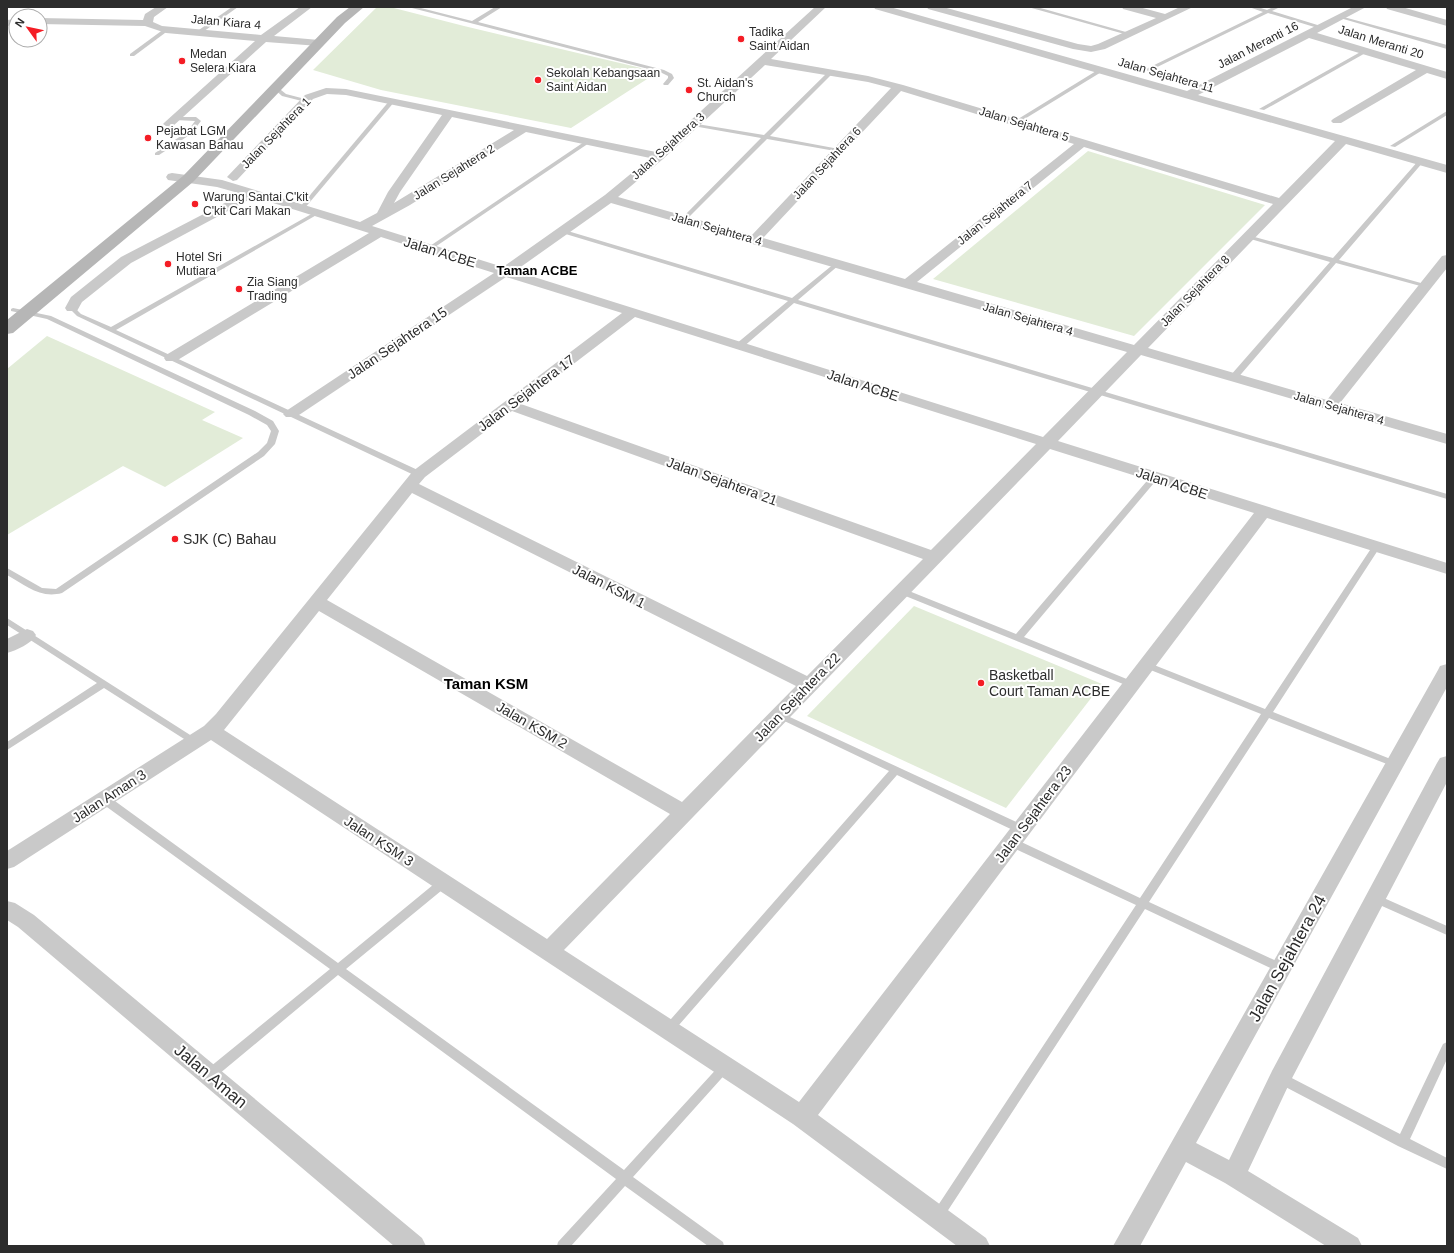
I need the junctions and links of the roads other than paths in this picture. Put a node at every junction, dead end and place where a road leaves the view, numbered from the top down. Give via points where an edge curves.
1 (163, 7) edge
2 (235, 7) edge
3 (307, 7) edge
4 (344, 7) edge
5 (358, 7) edge
6 (411, 7) edge
7 (499, 7) edge
8 (821, 7) edge
9 (879, 7) edge
10 (932, 7) edge
11 (1031, 7) edge
12 (1127, 7) edge
13 (1188, 7) edge
14 (1252, 7) edge
15 (1277, 7) edge
16 (1361, 7) edge
17 (1391, 7) edge
18 (1267, 12) junction
19 (1166, 17) junction
20 (1342, 17) junction
21 (48, 21) edge
22 (1447, 22) edge
23 (147, 23) junction
24 (473, 23) junction
25 (1321, 27) junction
26 (166, 30) junction
27 (198, 33) junction
28 (1130, 34) junction
29 (1308, 34) junction
30 (264, 38) junction
31 (312, 42) junction
32 (1447, 47) edge
33 (1366, 51) junction
34 (132, 55) dead end
35 (762, 61) junction
36 (1426, 69) junction
37 (1101, 70) junction
38 (1146, 70) dead end
39 (830, 73) junction
40 (1447, 76) edge
41 (666, 84) dead end
42 (899, 87) junction
43 (276, 88) junction
44 (1189, 95) junction
45 (306, 100) junction
46 (392, 101) junction
47 (1262, 109) dead end
48 (449, 113) junction
49 (1447, 113) edge
50 (172, 121) joint
51 (1338, 121) dead end
52 (1016, 122) junction
53 (693, 124) junction
54 (525, 128) junction
55 (766, 138) junction
56 (1344, 140) junction
57 (589, 141) junction
58 (1083, 142) junction
59 (1394, 146) dead end
60 (838, 151) junction
61 (157, 154) dead end
62 (659, 156) junction
63 (1421, 161) junction
64 (1447, 169) edge
65 (184, 174) junction
66 (233, 177) junction
67 (252, 194) junction
68 (609, 198) junction
69 (280, 201) junction
70 (1282, 203) junction
71 (302, 208) junction
72 (317, 213) junction
73 (383, 214) junction
74 (684, 220) junction
75 (361, 226) junction
76 (561, 231) junction
77 (380, 232) junction
78 (1249, 237) junction
79 (754, 240) junction
80 (430, 248) junction
81 (1447, 259) edge
82 (1335, 260) junction
83 (837, 264) junction
84 (504, 272) junction
85 (907, 284) junction
86 (1426, 286) junction
87 (793, 301) junction
88 (72, 308) joint
89 (16, 312) edge
90 (633, 312) junction
91 (7, 329) edge
92 (111, 330) junction
93 (739, 346) junction
94 (1138, 350) junction
95 (171, 358) junction
96 (1232, 378) junction
97 (1096, 392) junction
98 (510, 406) junction
99 (1330, 406) junction
100 (291, 414) junction
101 (1447, 439) edge
102 (1046, 443) junction
103 (1155, 477) junction
104 (415, 480) junction
105 (1447, 497) edge
106 (1264, 511) junction
107 (1376, 547) junction
108 (934, 557) junction
109 (1447, 569) edge
110 (7, 571) edge
111 (901, 591) junction
112 (317, 602) junction
113 (7, 622) edge
114 (28, 634) junction
115 (1018, 638) junction
116 (7, 647) edge
117 (1146, 665) junction
118 (1447, 670) edge
119 (104, 683) junction
120 (1132, 684) junction
121 (809, 685) junction
122 (1267, 713) junction
123 (779, 716) junction
124 (203, 736) junction
125 (7, 747) edge
126 (1447, 763) edge
127 (1395, 764) junction
128 (896, 770) junction
129 (104, 800) junction
130 (684, 813) junction
131 (1016, 836) junction
132 (7, 861) edge
133 (443, 883) junction
134 (1376, 899) junction
135 (1142, 904) junction
136 (7, 909) edge
137 (1447, 931) edge
138 (548, 952) junction
139 (1281, 968) junction
140 (338, 970) junction
141 (668, 1030) junction
142 (1447, 1047) edge
143 (725, 1068) junction
144 (209, 1075) junction
145 (1280, 1078) junction
146 (802, 1117) junction
147 (1402, 1142) junction
148 (1182, 1147) junction
149 (1447, 1164) edge
150 (1234, 1175) junction
151 (626, 1179) junction
152 (937, 1216) junction
153 (413, 1246) edge
154 (563, 1246) edge
155 (718, 1246) edge
156 (977, 1246) edge
157 (1126, 1246) edge
158 (1349, 1246) edge

1 - 23 street via 149,16
2 - 27 lane
3 - 30 street
4 - 31 main road via 328,19
5 - 31 main road
6 - 24 lane
7 - 24 lane
8 - 35 street, Jalan Sejahtera 3
9 - 37 street, Jalan Sejahtera 11
10 - 28 street via 1091,49
11 - 28 lane
12 - 19 street
13 - 19 street
14 - 18 lane
15 - 18 lane
16 - 20 street, Jalan Meranti 16
17 - 22 street
18 - 25 lane
18 - 38 lane
19 - 28 street
20 - 25 street, Jalan Meranti 16
20 - 32 lane
21 - 23 street, Jalan Kiara 4 via 91,19
23 - 26 street, Jalan Kiara 4
24 - 41 lane via 662,71 671,78
25 - 29 street, Jalan Meranti 16
26 - 27 street, Jalan Kiara 4
26 - 34 lane
27 - 30 street, Jalan Kiara 4
29 - 33 street, Jalan Meranti 20
29 - 44 street, Jalan Meranti 16
30 - 31 street, Jalan Kiara 4
30 - 50 street
31 - 43 main road
31 - 65 main road
33 - 36 street, Jalan Meranti 20
33 - 47 lane
35 - 39 street, Jalan Sejahtera 5
35 - 53 street, Jalan Sejahtera 3
36 - 40 street, Jalan Meranti 20
36 - 51 street
37 - 44 street, Jalan Sejahtera 11
37 - 52 lane
39 - 42 street, Jalan Sejahtera 5
39 - 55 lane
42 - 52 street, Jalan Sejahtera 5
42 - 60 street, Jalan Sejahtera 6
43 - 45 lane via 284,95
43 - 65 main road
44 - 56 street, Jalan Sejahtera 11
45 - 46 street, Jalan Sejahtera 1 via 321,92 346,92
45 - 66 street, Jalan Sejahtera 1
46 - 48 street
46 - 71 lane
48 - 54 street
48 - 73 street, Jalan Sejahtera 2 via 394,192
49 - 59 lane
50 - 61 lane via 198,121 189,133
52 - 58 street, Jalan Sejahtera 5
53 - 55 lane
53 - 62 street, Jalan Sejahtera 3
54 - 57 street
54 - 73 street, Jalan Sejahtera 2
55 - 60 lane
55 - 74 lane
56 - 63 street, Jalan Sejahtera 11
56 - 70 street, Jalan Sejahtera 8
57 - 62 street
57 - 80 lane
58 - 70 street, Jalan Sejahtera 5
58 - 85 street, Jalan Sejahtera 7
60 - 79 street, Jalan Sejahtera 6
62 - 68 street, Jalan Sejahtera 3
63 - 64 street, Jalan Sejahtera 11
63 - 82 lane
65 - 66 street, Jalan ACBE via 215,172
65 - 67 street, Jalan ACBE
65 - 89 main road
66 - 69 street, Jalan ACBE
67 - 69 street, Jalan ACBE
67 - 88 street via 126,260 76,300
68 - 74 street, Jalan Sejahtera 4
68 - 76 street, Jalan Sejahtera 3
69 - 71 street, Jalan ACBE
70 - 78 street, Jalan Sejahtera 8
71 - 72 street, Jalan ACBE
72 - 75 street, Jalan ACBE
72 - 92 lane
73 - 75 street, Jalan Sejahtera 2
74 - 79 street, Jalan Sejahtera 4
75 - 77 street, Jalan ACBE
76 - 84 street, Jalan Sejahtera 3
76 - 87 lane
77 - 80 street, Jalan ACBE
77 - 95 street
78 - 82 lane
78 - 94 street, Jalan Sejahtera 8
79 - 83 street, Jalan Sejahtera 4
80 - 84 street, Jalan ACBE
81 - 86 street
82 - 86 lane
82 - 96 lane
83 - 85 street, Jalan Sejahtera 4
83 - 87 lane
84 - 90 street, Jalan ACBE
84 - 100 street, Jalan Sejahtera 15
85 - 94 street, Jalan Sejahtera 4
86 - 99 street
87 - 93 lane
87 - 97 lane
88 - 92 lane via 79,315
89 - 91 main road
89 - 110 lane via 49,316 245,410 270,423 275,431 270,446 261,454 59,591 44,593
90 - 93 street, Jalan ACBE
90 - 98 street, Jalan Sejahtera 17
92 - 95 lane
93 - 102 street, Jalan ACBE
94 - 96 street, Jalan Sejahtera 4
94 - 97 street, Jalan Sejahtera 8
95 - 100 lane
96 - 99 street, Jalan Sejahtera 4
97 - 102 street, Jalan Sejahtera 8
97 - 105 lane
98 - 104 street, Jalan Sejahtera 17
98 - 108 street, Jalan Sejahtera 21
99 - 101 street, Jalan Sejahtera 4
100 - 104 lane
102 - 103 street, Jalan ACBE
102 - 108 street, Jalan Sejahtera 22
103 - 106 street, Jalan ACBE
103 - 115 lane
104 - 112 street, Jalan Sejahtera 17
104 - 121 street, Jalan KSM 1
106 - 107 street, Jalan ACBE
106 - 117 street, Jalan Sejahtera 23
107 - 109 street, Jalan ACBE
107 - 122 lane
108 - 111 street, Jalan Sejahtera 22
111 - 115 lane
111 - 121 street, Jalan Sejahtera 22
112 - 124 street, Jalan Aman 3 via 223,719
112 - 130 street, Jalan KSM 2
113 - 114 lane
114 - 116 street
114 - 119 lane
115 - 120 lane
117 - 120 street, Jalan Sejahtera 23
117 - 122 lane
118 - 127 street, Jalan Sejahtera 24
119 - 124 lane
119 - 125 lane
120 - 131 street, Jalan Sejahtera 23
121 - 123 street, Jalan Sejahtera 22
122 - 127 lane
122 - 135 lane
123 - 128 lane
123 - 130 street, Jalan Sejahtera 22
124 - 129 street, Jalan Aman 3
124 - 133 street, Jalan KSM 3
126 - 134 street
127 - 139 street, Jalan Sejahtera 24
128 - 131 lane
128 - 141 lane
129 - 132 street, Jalan Aman 3
129 - 140 lane
130 - 138 street, Jalan Sejahtera 22
131 - 135 lane
131 - 146 street, Jalan Sejahtera 23
133 - 138 street, Jalan KSM 3
133 - 140 lane
134 - 137 lane
134 - 145 street
135 - 139 lane
135 - 152 lane
136 - 144 street, Jalan Aman via 26,921
138 - 141 street, Jalan KSM 3
139 - 148 street, Jalan Sejahtera 24
140 - 144 lane
140 - 151 lane
141 - 143 street, Jalan KSM 3
142 - 147 lane
143 - 146 street, Jalan KSM 3
143 - 151 lane
144 - 153 street, Jalan Aman
145 - 147 lane
145 - 150 street
146 - 152 street, Jalan KSM 3
147 - 149 lane
148 - 150 street
148 - 157 street, Jalan Sejahtera 24
150 - 158 street
151 - 154 lane
151 - 155 lane
152 - 156 street, Jalan KSM 3

